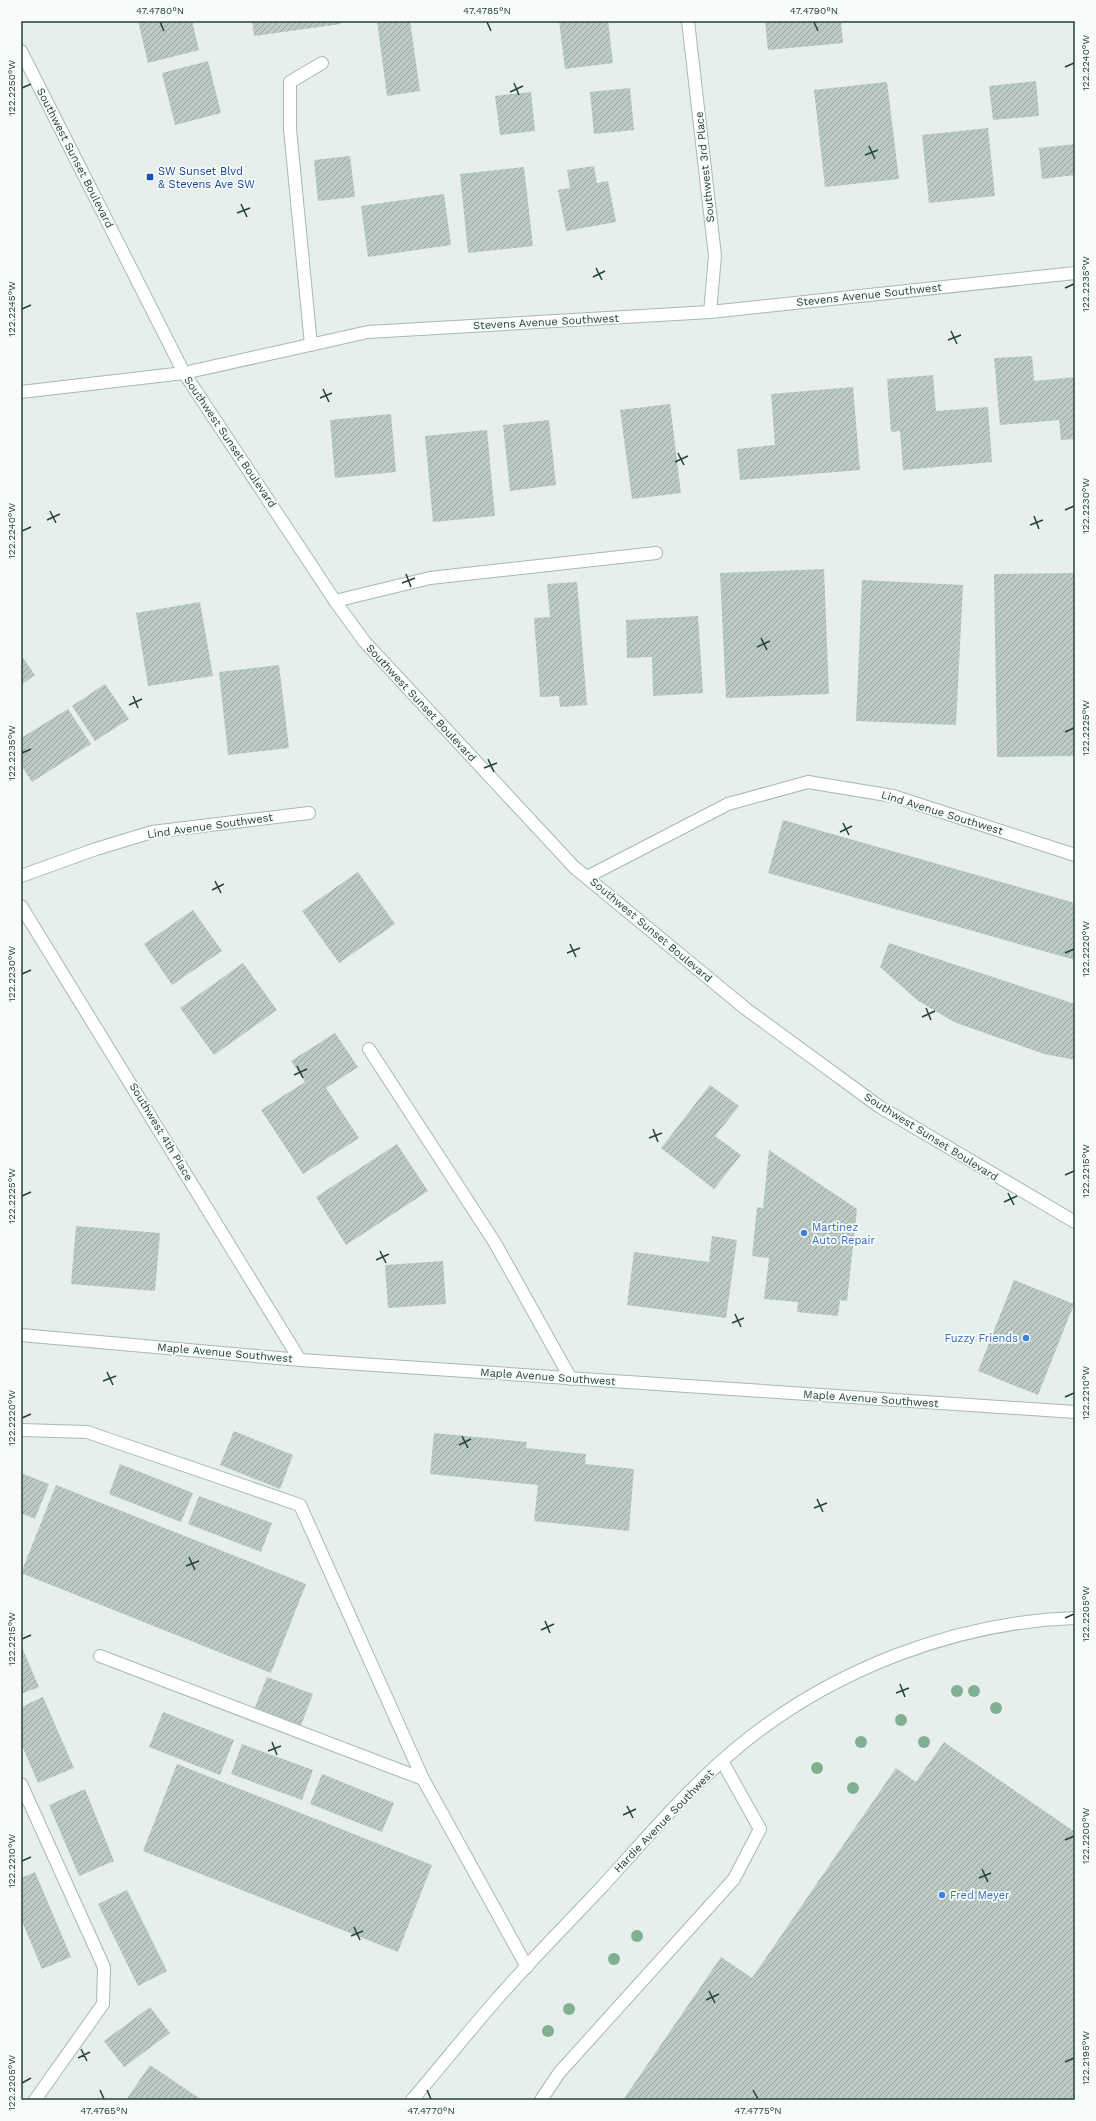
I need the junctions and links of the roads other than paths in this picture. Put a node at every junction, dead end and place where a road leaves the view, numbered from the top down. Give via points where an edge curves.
1 (688, 21) edge
2 (21, 51) edge
3 (322, 63) dead end
4 (1075, 273) edge
5 (710, 312) junction
6 (311, 345) junction
7 (184, 374) junction
8 (21, 392) edge
9 (656, 552) dead end
10 (335, 601) junction
11 (309, 813) dead end
12 (1075, 855) edge
13 (21, 876) edge
14 (587, 877) junction
15 (21, 906) edge
16 (369, 1049) dead end
17 (1075, 1222) edge
18 (21, 1335) edge
19 (300, 1360) junction
20 (571, 1378) junction
21 (1075, 1412) edge
22 (21, 1430) edge
23 (1075, 1618) edge
24 (100, 1656) dead end
25 (722, 1761) junction
26 (423, 1779) junction
27 (21, 1784) edge
28 (527, 1967) junction
29 (35, 2100) edge
30 (412, 2100) edge
31 (540, 2100) edge

1 - 5 street, Southwest 3rd Place via 715,256
2 - 7 street, Southwest Sunset Boulevard
3 - 6 street via 290,82 290,128
4 - 5 street, Stevens Avenue Southwest
5 - 6 street, Stevens Avenue Southwest via 368,332
6 - 7 street, Stevens Avenue Southwest
7 - 8 street, Stevens Avenue Southwest
7 - 10 street, Southwest Sunset Boulevard
9 - 10 street via 430,578
10 - 14 street, Southwest Sunset Boulevard via 364,641 574,867
11 - 13 street, Lind Avenue Southwest via 152,832
12 - 14 street, Lind Avenue Southwest via 893,796 808,782 728,804
14 - 17 street, Southwest Sunset Boulevard via 746,1009 880,1107
15 - 19 street, Southwest 4th Place
16 - 20 street via 495,1243
18 - 19 street, Maple Avenue Southwest
19 - 20 street, Maple Avenue Southwest
20 - 21 street, Maple Avenue Southwest
22 - 26 street via 87,1432 300,1505
23 - 25 street, Hardie Avenue Southwest via 998,1626 942,1640 887,1659 835,1683 786,1712
24 - 26 street
25 - 28 street, Hardie Avenue Southwest via 696,1784
25 - 31 street via 760,1829 734,1879 559,2074
26 - 28 street
27 - 29 street via 104,1967 103,2004
28 - 30 street, Hardie Avenue Southwest

